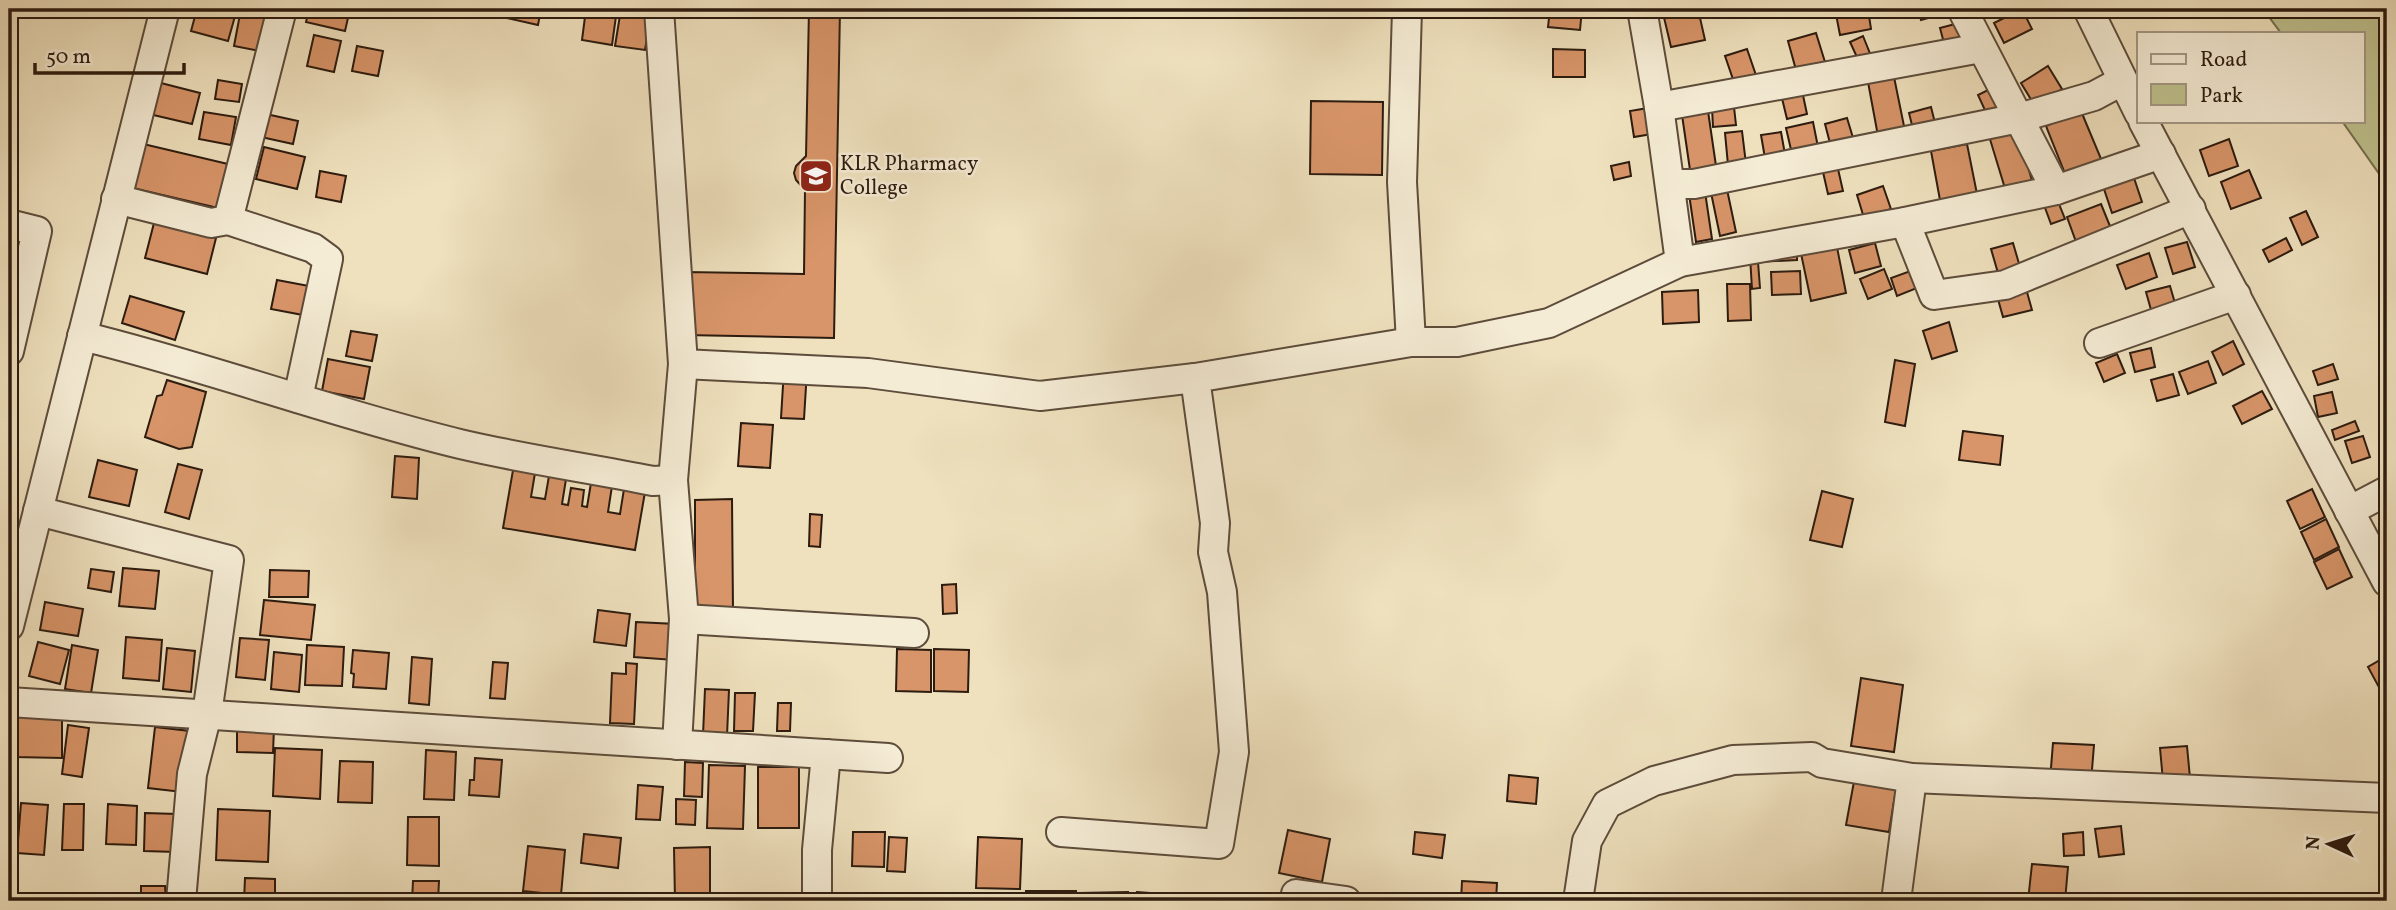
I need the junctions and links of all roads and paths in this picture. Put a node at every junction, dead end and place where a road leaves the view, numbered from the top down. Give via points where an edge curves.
1 (165, 9) edge
2 (282, 9) edge
3 (659, 9) edge
4 (1406, 9) edge
5 (1642, 9) edge
6 (1962, 9) edge
7 (2088, 9) edge
8 (1981, 48) junction
9 (2122, 81) junction
10 (1659, 107) junction
11 (2137, 109) edge
12 (2019, 118) junction
13 (2144, 122) edge
14 (2161, 154) junction
15 (1670, 184) junction
16 (2056, 190) junction
17 (116, 199) junction
18 (2191, 209) junction
19 (228, 220) junction
20 (1905, 222) junction
21 (9, 224) edge
22 (1680, 262) junction
23 (2236, 295) junction
24 (82, 335) junction
25 (1411, 342) junction
26 (2099, 342) dead end
27 (9, 351) edge
28 (683, 364) junction
29 (1195, 378) junction
30 (298, 398) junction
31 (673, 480) junction
32 (2387, 491) edge
33 (38, 510) junction
34 (2349, 511) junction
35 (2387, 582) edge
36 (684, 619) junction
37 (9, 626) edge
38 (914, 633) dead end
39 (9, 702) edge
40 (207, 714) junction
41 (677, 745) junction
42 (826, 754) junction
43 (888, 758) dead end
44 (1912, 778) junction
45 (2387, 798) edge
46 (1061, 832) dead end
47 (1296, 894) dead end
48 (181, 901) edge
49 (817, 901) edge
50 (1346, 901) edge
51 (1578, 901) edge
52 (1896, 901) edge

1 - 17 street
2 - 19 street
3 - 28 street
4 - 25 street via 1402,182
5 - 10 street
6 - 8 street
7 - 9 street
8 - 10 street
8 - 12 street
9 - 11 street
9 - 12 street via 2094,96
10 - 15 street
12 - 15 street via 1694,184
12 - 16 street
13 - 14 street
14 - 16 street
14 - 18 street
15 - 22 street
16 - 20 street
17 - 19 street via 211,222
17 - 24 street
18 - 20 street via 2005,285 1934,295
18 - 23 street
19 - 30 street via 313,248 328,260
20 - 22 street
21 - 27 street via 37,231
22 - 25 street via 1549,323 1457,342
23 - 26 street
23 - 34 street
24 - 30 street
24 - 33 street
25 - 29 street
28 - 29 street via 868,373 1040,396
28 - 31 street
29 - 46 street via 1215,523 1213,552 1222,592 1234,752 1219,844
30 - 31 street via 460,444 653,481
31 - 36 street
32 - 34 street
33 - 37 street
33 - 40 street via 229,560
34 - 35 street
36 - 38 street
36 - 41 street
39 - 40 street
40 - 41 street
40 - 48 street via 192,774
41 - 42 street
42 - 43 street
42 - 49 street
44 - 45 street
44 - 51 street via 1822,763 1812,757 1733,760 1654,781 1607,804 1587,841
44 - 52 street
47 - 50 street

